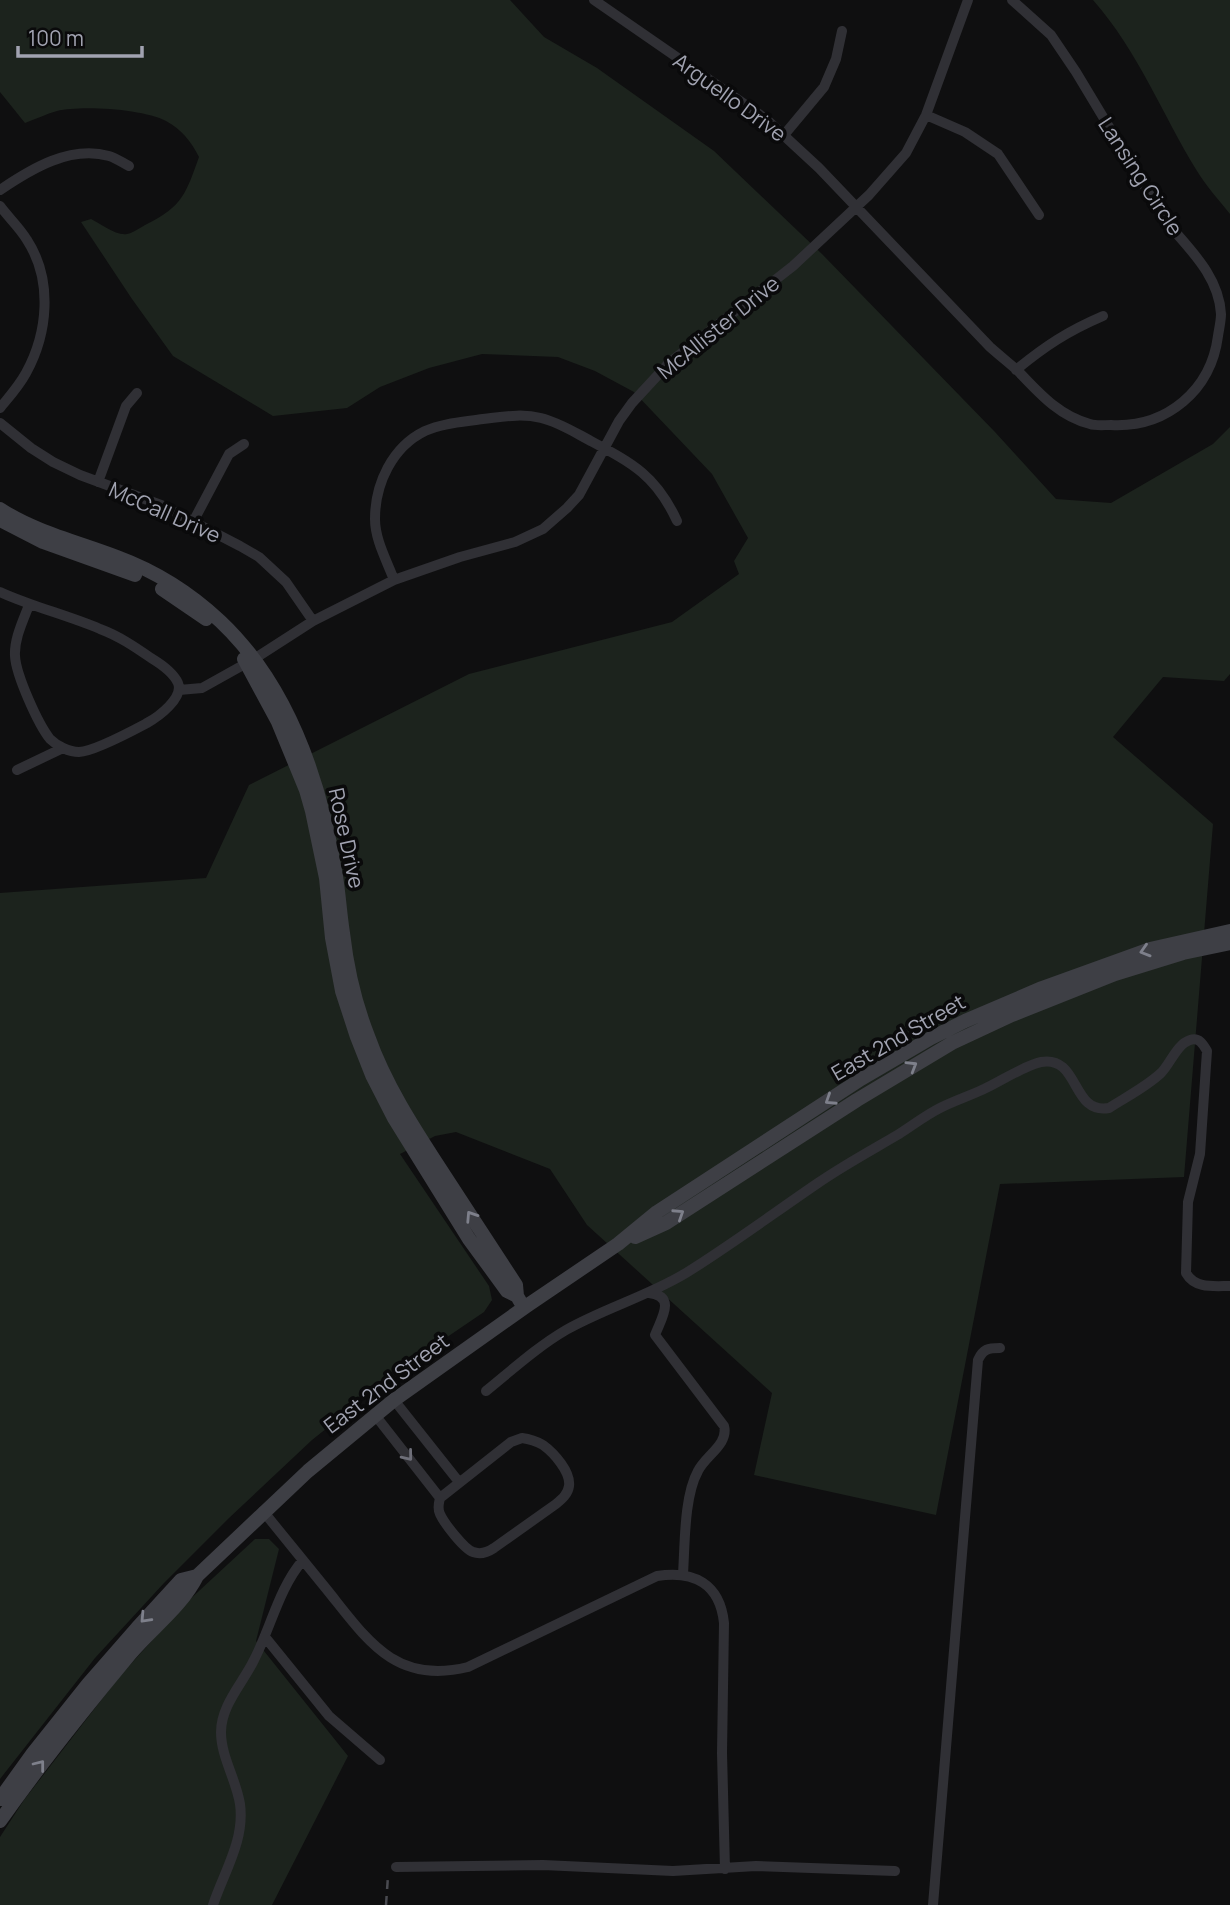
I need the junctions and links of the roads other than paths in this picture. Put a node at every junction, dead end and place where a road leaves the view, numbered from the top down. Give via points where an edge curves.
1 (594, 0) edge
2 (968, 0) edge
3 (1012, 0) edge
4 (842, 31) dead end
5 (926, 115) junction
6 (784, 135) junction
7 (129, 166) dead end
8 (0, 190) edge
9 (0, 206) edge
10 (856, 207) junction
11 (1039, 215) dead end
12 (1226, 315) edge
13 (1103, 316) dead end
14 (1016, 370) junction
15 (137, 393) dead end
16 (0, 408) edge
17 (0, 423) edge
18 (244, 444) dead end
19 (604, 448) junction
20 (98, 482) junction
21 (0, 509) edge
22 (0, 520) edge
23 (677, 521) dead end
24 (193, 522) junction
25 (394, 580) junction
26 (0, 592) edge
27 (30, 605) junction
28 (313, 621) junction
29 (251, 661) junction
30 (179, 690) junction
31 (63, 748) junction
32 (17, 770) dead end
33 (1230, 931) edge
34 (1210, 941) junction
35 (1230, 943) edge
36 (1230, 1286) edge
37 (649, 1293) junction
38 (520, 1302) junction
39 (1000, 1348) dead end
40 (486, 1391) dead end
41 (394, 1399) junction
42 (375, 1415) junction
43 (459, 1482) junction
44 (440, 1498) junction
45 (263, 1511) junction
46 (303, 1560) junction
47 (683, 1574) junction
48 (197, 1576) junction
49 (265, 1636) junction
50 (380, 1760) dead end
51 (0, 1799) edge
52 (0, 1821) edge
53 (396, 1867) dead end
54 (724, 1869) junction
55 (895, 1871) dead end
56 (213, 1905) edge
57 (933, 1905) edge

1 - 6 street, Arguello Drive
2 - 5 street, McAllister Drive
3 - 12 street, Lansing Circle via 1051,35 1165,220 1209,273
4 - 6 street via 824,87
5 - 10 street, McAllister Drive via 906,153
5 - 11 street via 998,154
6 - 10 street, Arguello Drive
7 - 8 street via 109,156 79,155 30,170
9 - 16 street via 27,240 41,271 44,299 43,330 31,362
10 - 14 street, Lansing Circle
10 - 19 street, McAllister Drive via 793,266 669,363 632,403
12 - 14 street, Lansing Circle via 1200,385 1164,415 1142,424 1090,424 1062,412
13 - 14 street via 1045,346
15 - 20 street via 126,406
17 - 20 street, McCall Drive via 53,462
18 - 24 street via 229,454
19 - 23 street via 656,485
19 - 25 street, McAllister Drive via 579,495 543,528 515,542
19 - 25 street via 561,425 514,415 425,431 396,455 376,495 377,536
20 - 24 street, McCall Drive
21 - 29 main road, Rose Drive via 48,533 152,572 220,621
22 - 29 main road, Rose Drive via 43,542 150,581 201,615
24 - 28 street, McCall Drive via 276,571
25 - 28 street, McAllister Drive
26 - 27 street
27 - 30 street via 125,640 167,669
27 - 31 street via 15,644 17,668 36,715 51,739
28 - 29 street, McAllister Drive
29 - 30 street, McAllister Drive via 202,688
29 - 38 main road, Rose Drive via 269,680 289,717 317,790 353,988 379,1064 405,1115 516,1285
30 - 31 street via 170,707 150,721 93,748 78,752
31 - 32 street
33 - 34 main road, East 2nd Street
34 - 35 main road, East 2nd Street
34 - 38 main road, East 2nd Street via 1115,974 952,1043 666,1223 618,1244
36 - 37 street via 1198,1284 1186,1273 1188,1202 1200,1154 1207,1051 1201,1042 1189,1040 1150,1082 1110,1108 1088,1104 1059,1064 1039,1062 940,1108
37 - 40 street via 565,1331
37 - 47 street via 665,1302 655,1335 726,1432 693,1480
38 - 41 main road, East 2nd Street
39 - 57 street via 989,1348 978,1360
41 - 42 main road, East 2nd Street
41 - 43 street
42 -> 44 street
42 - 45 main road, East 2nd Street
43 - 44 street
43 - 44 street via 522,1438 552,1452 569,1478 569,1488 556,1504 494,1548 478,1553 464,1546 441,1517
45 - 46 street
45 - 48 main road, East 2nd Street
46 - 47 street via 373,1645 401,1663 434,1671 468,1667 640,1582
46 - 49 street via 293,1572
47 - 54 street via 704,1583 723,1612
48 -> 51 main road, East 2nd Street via 181,1580 136,1628
52 -> 48 main road, East 2nd Street via 132,1651 189,1593
49 - 50 street via 329,1716
49 - 56 street via 224,1713 222,1747 241,1819 235,1849
53 - 54 street
54 - 55 street

